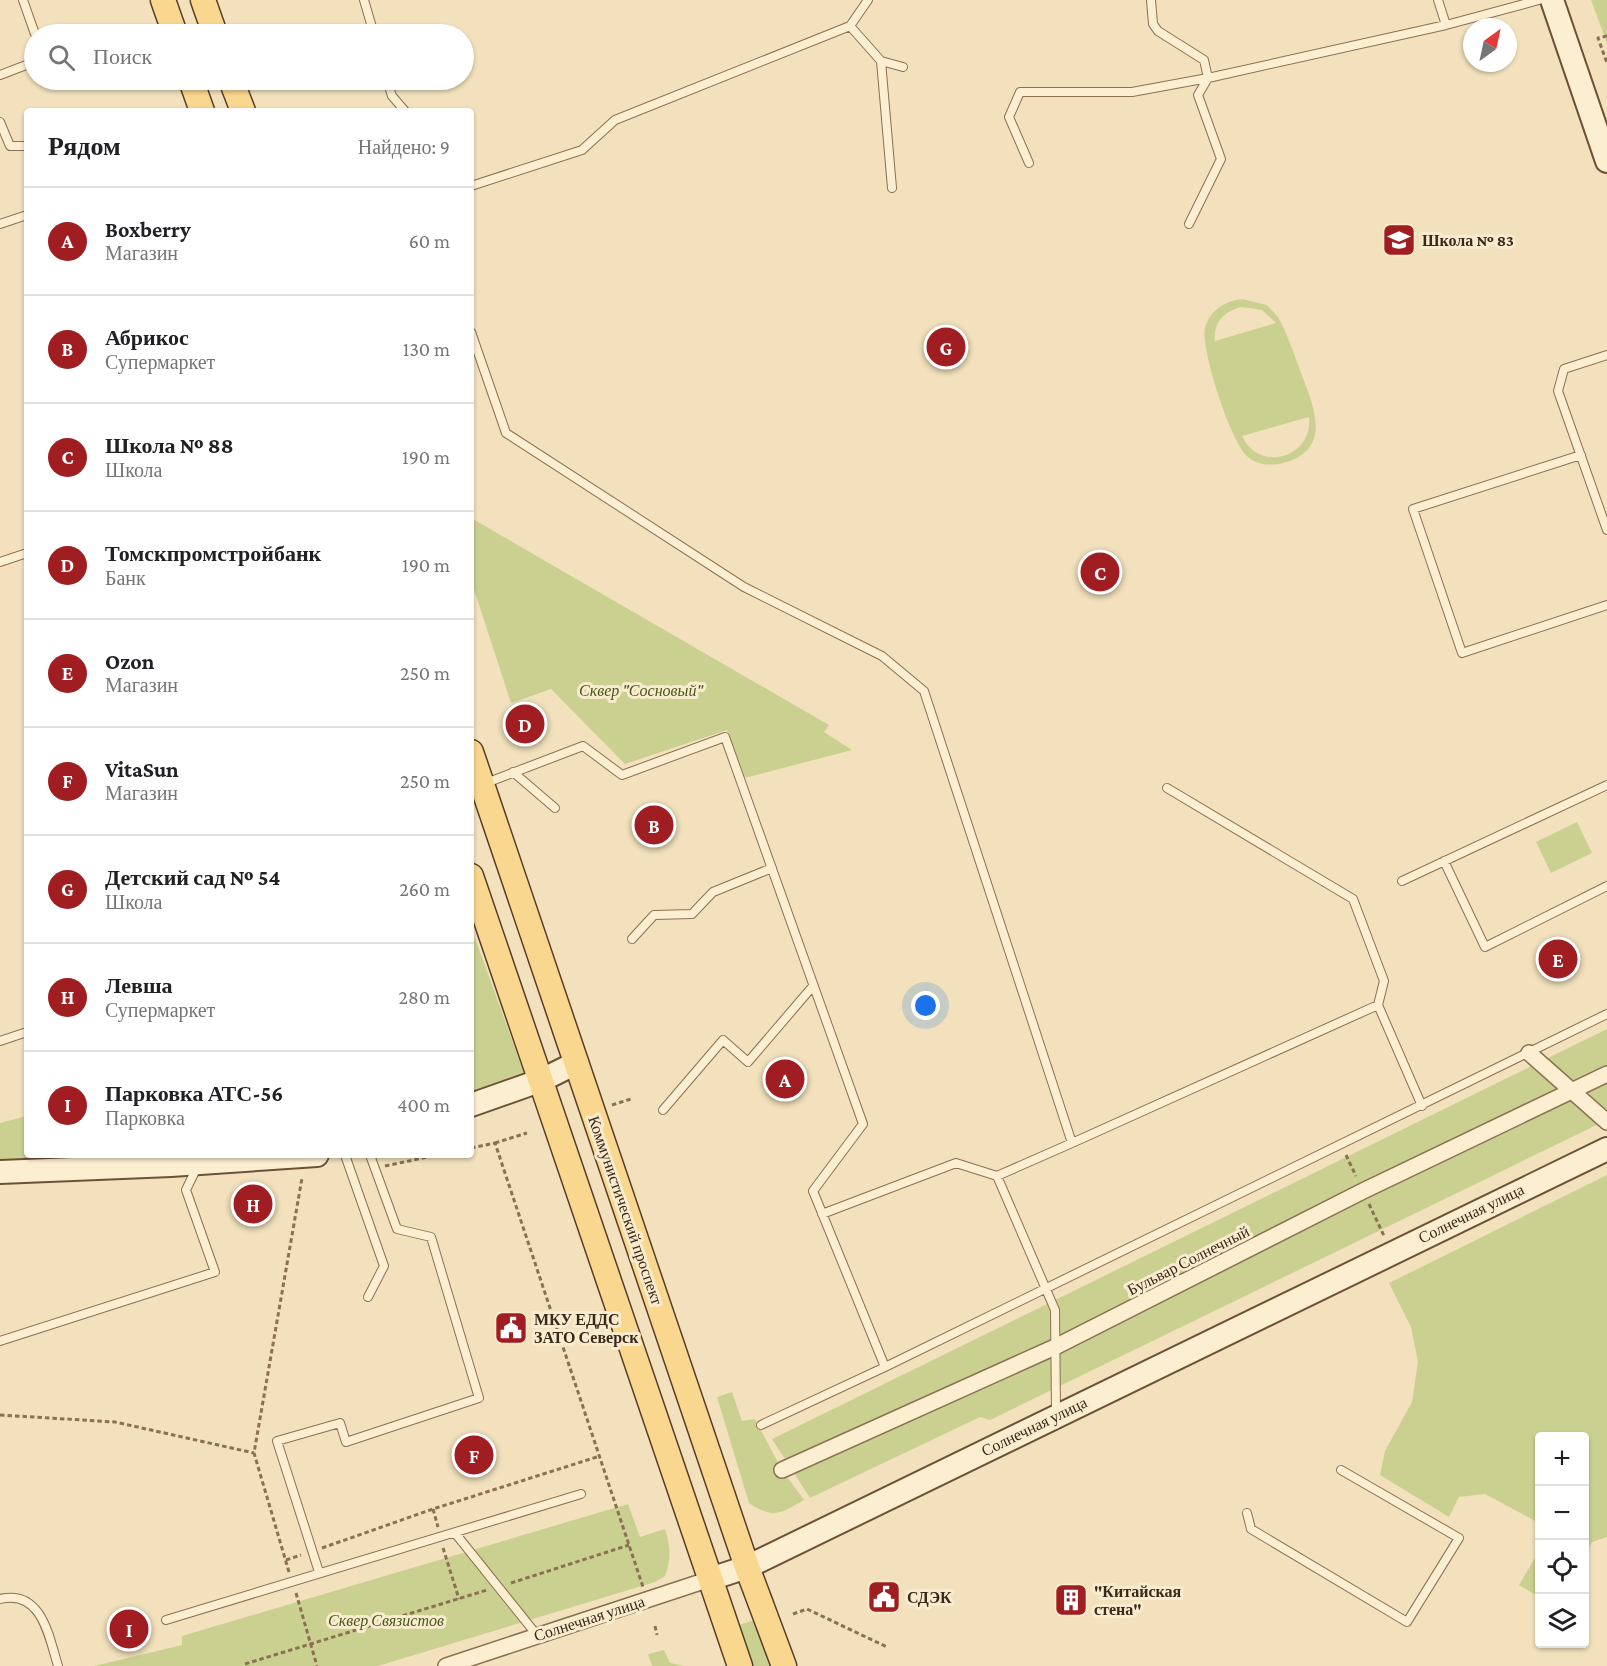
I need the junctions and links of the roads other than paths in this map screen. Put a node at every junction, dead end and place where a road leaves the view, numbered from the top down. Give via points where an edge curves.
1 (23, 0) edge
2 (163, 0) edge
3 (203, 0) edge
4 (364, 0) edge
5 (868, 0) edge
6 (1151, 0) edge
7 (1438, 0) edge
8 (1539, 0) edge
9 (1552, 0) edge
10 (31, 24) edge
11 (171, 24) edge
12 (211, 24) edge
13 (371, 24) edge
14 (1446, 25) junction
15 (850, 26) junction
16 (881, 61) junction
17 (24, 66) edge
18 (903, 67) dead end
19 (0, 75) edge
20 (1208, 78) junction
21 (195, 90) edge
22 (235, 90) edge
23 (390, 90) edge
24 (201, 108) edge
25 (242, 108) edge
26 (402, 108) edge
27 (0, 122) edge
28 (24, 146) edge
29 (1605, 148) edge
30 (1029, 163) dead end
31 (474, 185) edge
32 (892, 188) dead end
33 (24, 216) edge
34 (0, 224) edge
35 (1189, 224) dead end
36 (474, 341) edge
37 (1607, 355) edge
38 (1581, 455) junction
39 (1607, 530) edge
40 (24, 554) edge
41 (0, 562) edge
42 (1607, 605) edge
43 (513, 772) junction
44 (477, 779) edge
45 (1607, 785) edge
46 (1167, 788) dead end
47 (555, 808) dead end
48 (1444, 861) junction
49 (772, 868) junction
50 (1402, 881) dead end
51 (474, 885) edge
52 (1607, 886) edge
53 (632, 939) dead end
54 (813, 986) junction
55 (1378, 1005) junction
56 (1607, 1014) edge
57 (24, 1033) edge
58 (0, 1041) edge
59 (1528, 1053) junction
60 (576, 1063) junction
61 (1607, 1074) edge
62 (542, 1080) junction
63 (1571, 1091) junction
64 (474, 1104) edge
65 (1422, 1106) junction
66 (663, 1110) dead end
67 (1607, 1122) edge
68 (1072, 1143) junction
69 (1607, 1149) edge
70 (273, 1158) edge
71 (346, 1158) edge
72 (371, 1158) edge
73 (170, 1160) edge
74 (199, 1163) junction
75 (0, 1172) edge
76 (997, 1176) junction
77 (822, 1215) junction
78 (1047, 1288) junction
79 (368, 1297) dead end
80 (0, 1341) edge
81 (1055, 1347) junction
82 (885, 1367) junction
83 (1056, 1414) junction
84 (761, 1425) dead end
85 (782, 1470) dead end
86 (1341, 1470) dead end
87 (581, 1494) dead end
88 (1247, 1513) dead end
89 (455, 1533) junction
90 (747, 1567) junction
91 (319, 1572) junction
92 (710, 1579) junction
93 (0, 1599) edge
94 (166, 1620) dead end
95 (536, 1634) junction
96 (483, 1660) edge
97 (58, 1666) edge
98 (446, 1666) edge
99 (740, 1666) edge
100 (784, 1666) edge

1 - 10 lane
2 - 11 main road
3 - 12 main road
4 - 13 lane
5 - 15 lane
6 - 20 lane via 1153,24 1158,31 1204,60
7 - 14 lane
8 - 14 lane
9 - 29 main road
14 - 20 lane
15 - 16 lane
15 - 31 lane via 615,120 582,150
16 - 18 lane
16 - 32 lane
17 - 19 lane
20 - 30 lane via 1132,92 1020,92 1009,117
20 - 35 lane via 1198,95 1221,159
21 - 24 main road
22 - 25 main road
23 - 26 lane
27 - 28 lane via 10,146
33 - 34 lane
36 - 68 lane via 506,433 744,587 882,656 924,691
37 - 38 lane via 1564,369 1558,391
38 - 39 lane
38 - 42 lane via 1413,509 1462,652
40 - 41 lane
43 - 44 lane
43 - 47 lane
43 - 49 lane via 583,746 622,775 725,737
44 - 60 main road, Коммунистический проспект
45 - 48 lane
46 - 55 lane via 1353,899 1384,981
48 - 50 lane
48 - 52 lane via 1485,948
49 - 53 lane via 713,892 692,914 654,915
49 - 54 lane
51 - 62 main road
54 - 66 lane via 748,1062 723,1040
54 - 77 lane via 862,1124 813,1191
55 - 65 lane
55 - 68 lane
56 - 59 lane
57 - 58 lane
59 - 63 street
59 - 65 lane
60 - 62 main road
60 - 90 main road, Коммунистический проспект
61 - 63 street, Бульвар Солнечный
62 - 64 main road
62 - 92 main road
63 - 67 street
63 - 81 street, Бульвар Солнечный
65 - 78 lane
68 - 76 lane
69 - 83 main road, Солнечная улица
70 - 74 main road
71 - 79 lane via 384,1266
72 - 91 lane via 397,1229 431,1237 478,1398 346,1442 340,1423 277,1441
73 - 74 main road
73 - 75 main road
74 - 80 lane via 186,1190 215,1272
76 - 77 lane via 956,1163
76 - 78 lane
77 - 82 lane
78 - 81 lane via 1054,1310
78 - 82 lane
81 - 83 lane
81 - 85 street, Бульвар Солнечный
82 - 84 lane
83 - 90 main road, Солнечная улица
86 - 88 lane via 1459,1538 1407,1622 1251,1530
87 - 89 lane
89 - 91 lane
89 - 95 lane
90 - 92 main road, Солнечная улица
90 - 100 main road, Коммунистический проспект
91 - 94 lane
92 - 95 street, Солнечная улица
92 - 99 main road
93 - 97 lane via 18,1598 42,1614
95 - 96 street, Солнечная улица
96 - 98 street, Солнечная улица

